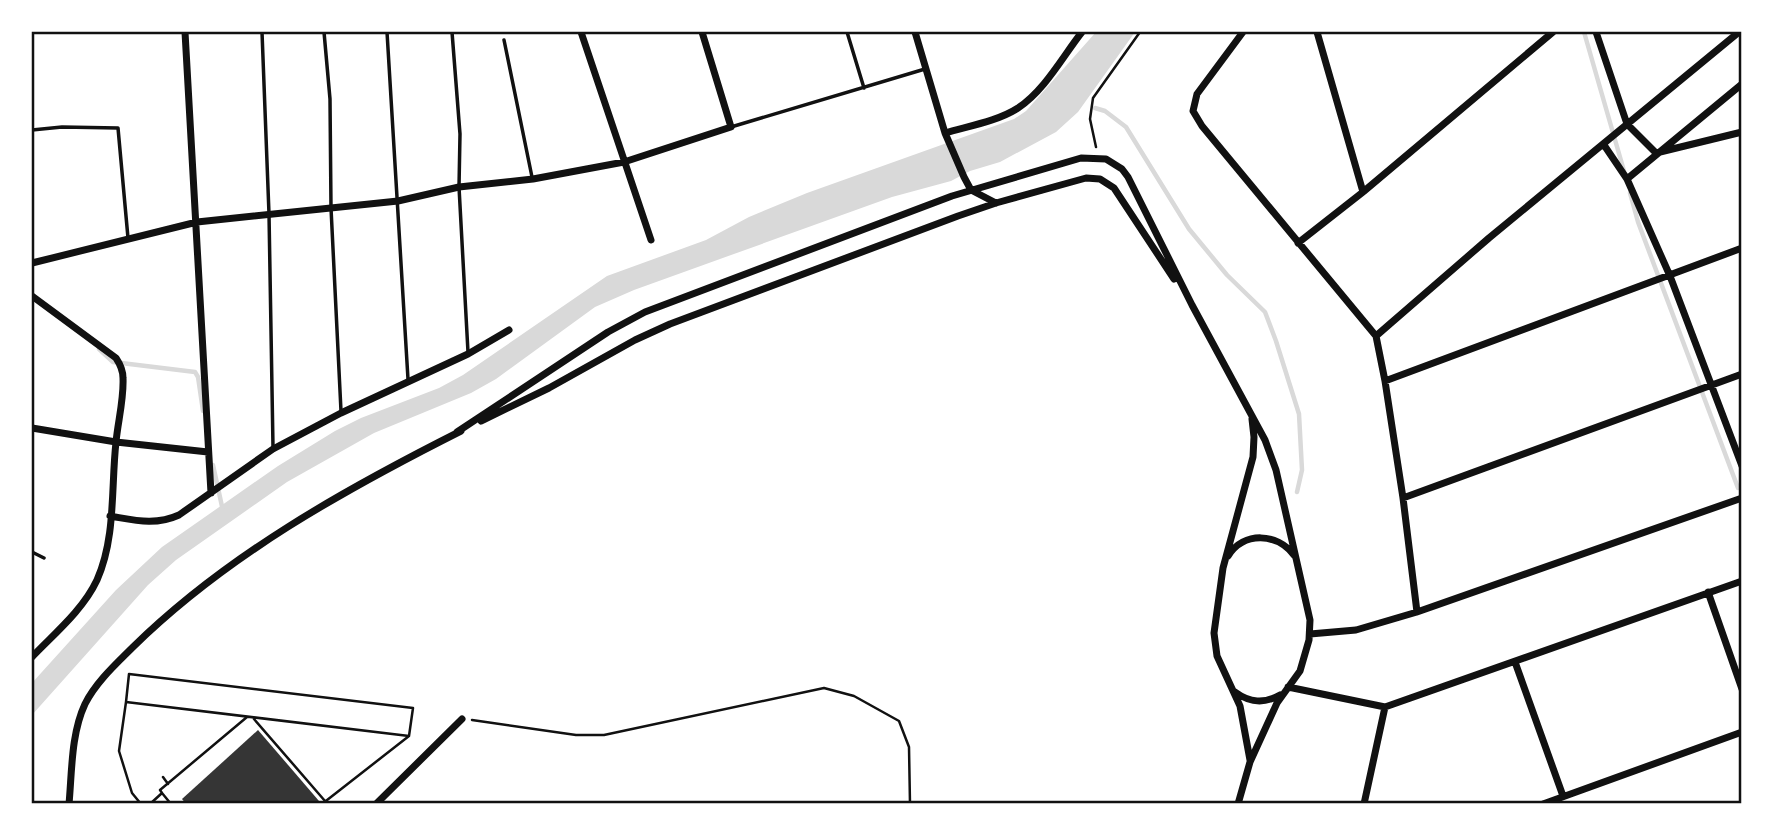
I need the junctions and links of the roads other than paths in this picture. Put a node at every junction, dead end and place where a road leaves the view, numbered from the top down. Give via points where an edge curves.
1 (186, 32) edge
2 (262, 32) edge
3 (324, 32) edge
4 (387, 32) edge
5 (452, 32) edge
6 (581, 32) edge
7 (702, 32) edge
8 (847, 32) edge
9 (915, 32) edge
10 (1082, 32) edge
11 (1242, 32) edge
12 (1317, 32) edge
13 (1553, 32) edge
14 (1596, 32) edge
15 (1739, 32) edge
16 (504, 40) dead end
17 (925, 69) junction
18 (1741, 84) edge
19 (864, 88) junction
20 (1627, 124) junction
21 (731, 127) junction
22 (32, 130) edge
23 (1741, 132) edge
24 (947, 137) junction
25 (1604, 145) junction
26 (1657, 153) junction
27 (624, 162) junction
28 (533, 179) junction
29 (1627, 179) junction
30 (459, 187) junction
31 (971, 190) junction
32 (1363, 192) junction
33 (398, 201) junction
34 (996, 203) junction
35 (331, 208) junction
36 (269, 214) junction
37 (197, 222) junction
38 (128, 239) junction
39 (651, 240) dead end
40 (1297, 243) junction
41 (1741, 248) edge
42 (32, 264) edge
43 (1670, 276) junction
44 (32, 296) edge
45 (1192, 306) junction
46 (509, 330) dead end
47 (1376, 336) junction
48 (468, 354) junction
49 (1741, 373) edge
50 (1385, 381) junction
51 (409, 382) junction
52 (1711, 386) junction
53 (341, 413) junction
54 (1251, 415) junction
55 (32, 428) edge
56 (457, 432) junction
57 (116, 442) junction
58 (273, 449) junction
59 (208, 452) junction
60 (1741, 466) edge
61 (211, 493) junction
62 (1403, 498) junction
63 (1741, 498) edge
64 (110, 516) junction
65 (32, 552) edge
66 (1295, 556) junction
67 (44, 558) dead end
68 (1223, 568) junction
69 (1741, 581) edge
70 (1708, 592) junction
71 (1417, 612) junction
72 (1310, 634) junction
73 (32, 657) edge
74 (1515, 662) junction
75 (1741, 689) edge
76 (1286, 690) junction
77 (1235, 692) junction
78 (1385, 707) junction
79 (461, 719) road end
80 (1741, 732) edge
81 (1250, 762) junction
82 (1563, 796) junction
83 (69, 803) edge
84 (376, 803) edge
85 (1238, 803) edge
86 (1364, 803) edge
87 (1543, 803) edge

1 - 37 street
2 - 36 lane
3 - 35 lane
4 - 33 lane
5 - 30 lane
6 - 27 street
7 - 21 street
8 - 19 lane
9 - 17 street
10 - 24 street via 1038,90 1018,108
11 - 40 street via 1197,94 1194,111
12 - 32 street
13 - 32 street
14 - 20 street
15 - 20 street
16 - 28 lane
17 - 19 lane
17 - 24 street
18 - 26 street
19 - 21 lane
20 - 25 street
20 - 26 street
21 - 27 street
22 - 38 lane via 118,128
23 - 26 street
24 - 31 street
25 - 29 street
25 - 47 street
26 - 29 street
27 - 28 street
27 - 39 street
28 - 30 street
29 - 43 street
30 - 33 street
30 - 48 lane
31 - 34 street
31 - 45 street via 1081,158 1115,163 1128,177
31 - 56 street via 645,312 608,331
32 - 40 street
33 - 35 street
33 - 51 lane
34 - 45 street via 1086,178 1108,183
34 - 56 street via 654,331
35 - 36 street
35 - 53 lane
36 - 37 street
36 - 58 lane
37 - 38 street
37 - 59 street
38 - 42 street
40 - 47 street
41 - 43 street
43 - 50 street
43 - 52 street
44 - 57 street via 119,363 124,380
45 - 54 street
46 - 48 street
47 - 50 street
48 - 51 street
49 - 52 street
50 - 62 street
51 - 53 street
52 - 60 street
52 - 62 street
53 - 58 street
54 - 66 street via 1271,455
54 - 68 street via 1253,457
55 - 57 street
56 - 83 street via 263,542 207,582 146,635 100,682 82,711
57 - 59 street
57 - 64 street
58 - 61 street
59 - 61 street
61 - 64 street via 168,520 144,522
62 - 71 street
63 - 71 street
64 - 73 street via 97,580
65 - 67 lane
66 - 68 street via 1278,541 1253,538 1231,552
66 - 72 street
68 - 77 street via 1215,646
69 - 70 street
70 - 74 street
70 - 75 street
71 - 72 street via 1356,630
72 - 76 street via 1298,677
74 - 78 street
74 - 82 street
76 - 77 street via 1270,700 1256,701
76 - 78 street
76 - 81 street
77 - 81 street
78 - 86 street
79 - 84 street
80 - 82 street
81 - 85 street
82 - 87 street

